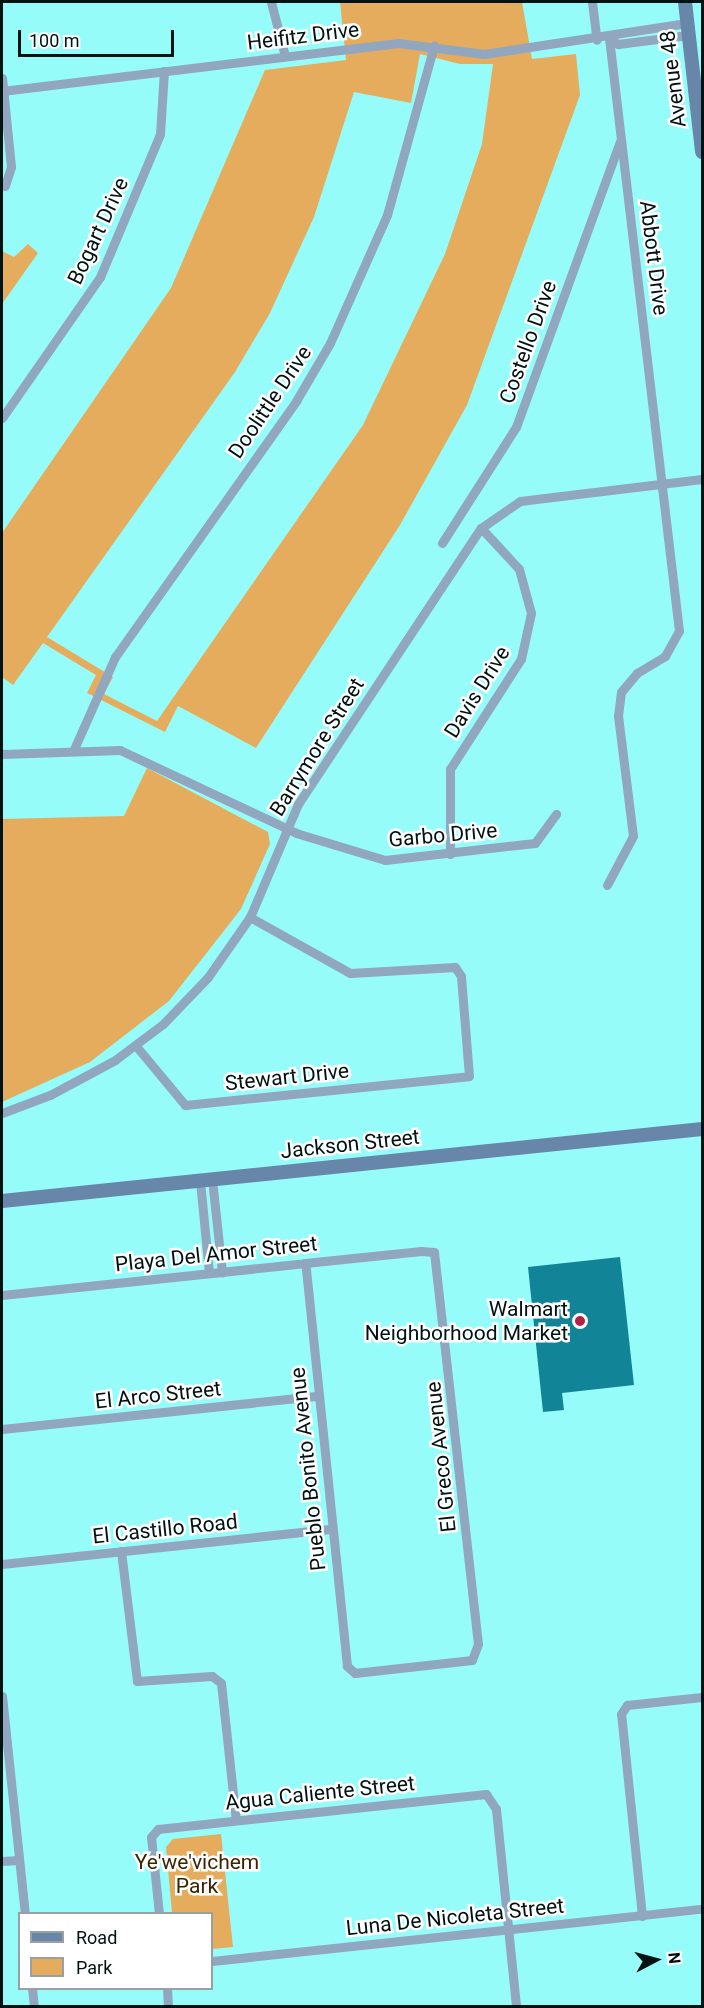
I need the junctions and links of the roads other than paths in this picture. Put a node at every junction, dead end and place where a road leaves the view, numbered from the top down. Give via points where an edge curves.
1 (272, 2) edge
2 (592, 2) edge
3 (685, 2) edge
4 (688, 29) junction
5 (609, 38) junction
6 (597, 40) junction
7 (434, 45) junction
8 (285, 56) junction
9 (164, 71) junction
10 (2, 78) edge
11 (2, 91) edge
12 (621, 139) junction
13 (702, 152) edge
14 (5, 186) dead end
15 (2, 418) edge
16 (702, 479) edge
17 (664, 483) junction
18 (481, 528) junction
19 (442, 543) dead end
20 (74, 749) junction
21 (2, 754) edge
22 (556, 814) dead end
23 (286, 829) junction
24 (450, 854) junction
25 (607, 885) dead end
26 (250, 917) junction
27 (136, 1046) junction
28 (2, 1113) edge
29 (702, 1129) edge
30 (206, 1180) junction
31 (2, 1201) edge
32 (434, 1252) joint
33 (304, 1263) junction
34 (222, 1272) junction
35 (209, 1273) junction
36 (2, 1295) edge
37 (318, 1396) junction
38 (2, 1429) edge
39 (332, 1529) junction
40 (121, 1551) junction
41 (2, 1564) edge
42 (350, 1671) joint
43 (2, 1696) edge
44 (702, 1697) edge
45 (236, 1820) junction
46 (19, 1860) junction
47 (2, 1862) edge
48 (702, 1909) edge
49 (24, 1912) edge
50 (159, 1912) edge
51 (642, 1916) junction
52 (508, 1930) junction
53 (213, 1961) edge
54 (32, 1990) edge
55 (166, 1990) edge
56 (34, 2007) edge
57 (168, 2007) edge
58 (516, 2007) edge

1 - 8 street
2 - 6 street
3 - 4 main road, Avenue 48
4 - 5 street, Heifitz Drive via 616,32
4 - 13 main road, Avenue 48
5 - 6 street, Heifitz Drive
5 - 12 street, Abbott Drive
6 - 7 street, Heifitz Drive via 478,54
7 - 8 street, Heifitz Drive via 398,43
7 - 20 street, Doolittle Drive via 387,215 330,343 301,394 115,657
8 - 9 street, Heifitz Drive
9 - 11 street, Heifitz Drive
9 - 15 street, Bogart Drive via 160,134 100,277
10 - 11 street
11 - 14 street via 11,167
12 - 17 street, Abbott Drive
12 - 19 street, Costello Drive via 516,427
16 - 17 street, Barrymore Street
17 - 18 street, Barrymore Street via 520,501
17 - 25 street, Abbott Drive via 679,631 665,656 637,673 621,692 618,716 633,836
18 - 23 street, Barrymore Street
18 - 24 street, Davis Drive via 519,569 531,613 521,659 450,769
20 - 21 street, Garbo Drive via 34,757
20 - 23 street, Garbo Drive via 135,754
22 - 24 street, Garbo Drive via 535,843
23 - 24 street, Garbo Drive via 385,860
23 - 26 street, Barrymore Street
26 - 27 street, Barrymore Street via 194,993
26 - 27 street, Stewart Drive via 350,974 455,968 461,976 469,1076 185,1105
27 - 28 street, Barrymore Street via 71,1085
29 - 30 main road, Jackson Street
30 - 31 main road, Jackson Street
30 - 34 street
30 - 35 street
32 - 33 street, Playa Del Amor Street
32 - 42 street, El Greco Avenue via 477,1658
33 - 34 street, Playa Del Amor Street
33 - 37 street, Pueblo Bonito Avenue
34 - 35 street, Playa Del Amor Street
35 - 36 street, Playa Del Amor Street
37 - 38 street, El Arco Street
37 - 39 street, Pueblo Bonito Avenue
39 - 40 street, El Castillo Road
39 - 42 street, Pueblo Bonito Avenue
40 - 41 street, El Castillo Road
40 - 45 street via 137,1681 212,1676 221,1683
43 - 46 street
44 - 51 street via 623,1708
45 - 50 street, Agua Caliente Street via 153,1832
45 - 52 street, Agua Caliente Street via 492,1796
46 - 47 street
46 - 49 street
48 - 51 street, Luna De Nicoleta Street
51 - 52 street, Luna De Nicoleta Street
52 - 53 street, Luna De Nicoleta Street
52 - 58 street
54 - 56 street
55 - 57 street

